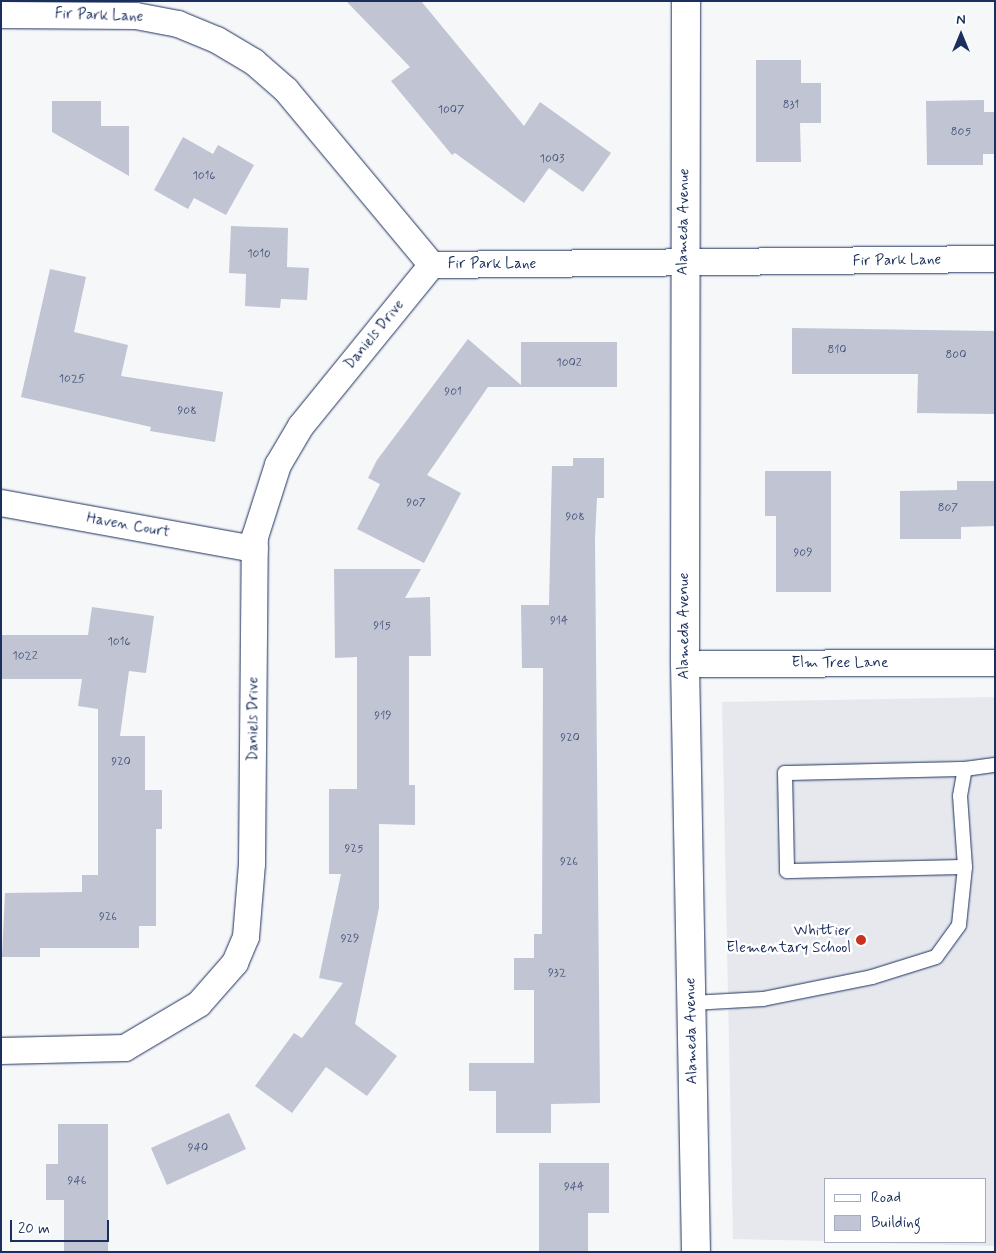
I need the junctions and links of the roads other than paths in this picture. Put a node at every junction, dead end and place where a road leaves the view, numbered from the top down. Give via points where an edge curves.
1 (686, 1) edge
2 (1, 15) edge
3 (995, 259) edge
4 (432, 265) junction
5 (683, 265) junction
6 (1, 503) edge
7 (255, 549) junction
8 (995, 663) edge
9 (685, 664) junction
10 (995, 765) edge
11 (965, 769) junction
12 (965, 867) junction
13 (692, 1003) junction
14 (1, 1051) edge
15 (696, 1252) edge

1 - 5 street, Alameda Avenue
2 - 4 street, Fir Park Lane via 136,16 178,24 217,40 254,62 286,90
3 - 5 street, Fir Park Lane
4 - 5 street, Fir Park Lane
4 - 7 street, Daniels Drive via 301,426 278,465
5 - 9 street, Alameda Avenue
6 - 7 street, Haven Court
7 - 14 street, Daniels Drive via 252,864 246,937 235,963 200,1004 125,1048
8 - 9 street, Elm Tree Lane
9 - 13 street, Alameda Avenue
10 - 11 lane
11 - 12 lane via 960,796
11 - 12 lane via 785,773 787,871
12 - 13 lane via 960,925 936,956 872,977 763,999
13 - 15 street, Alameda Avenue

